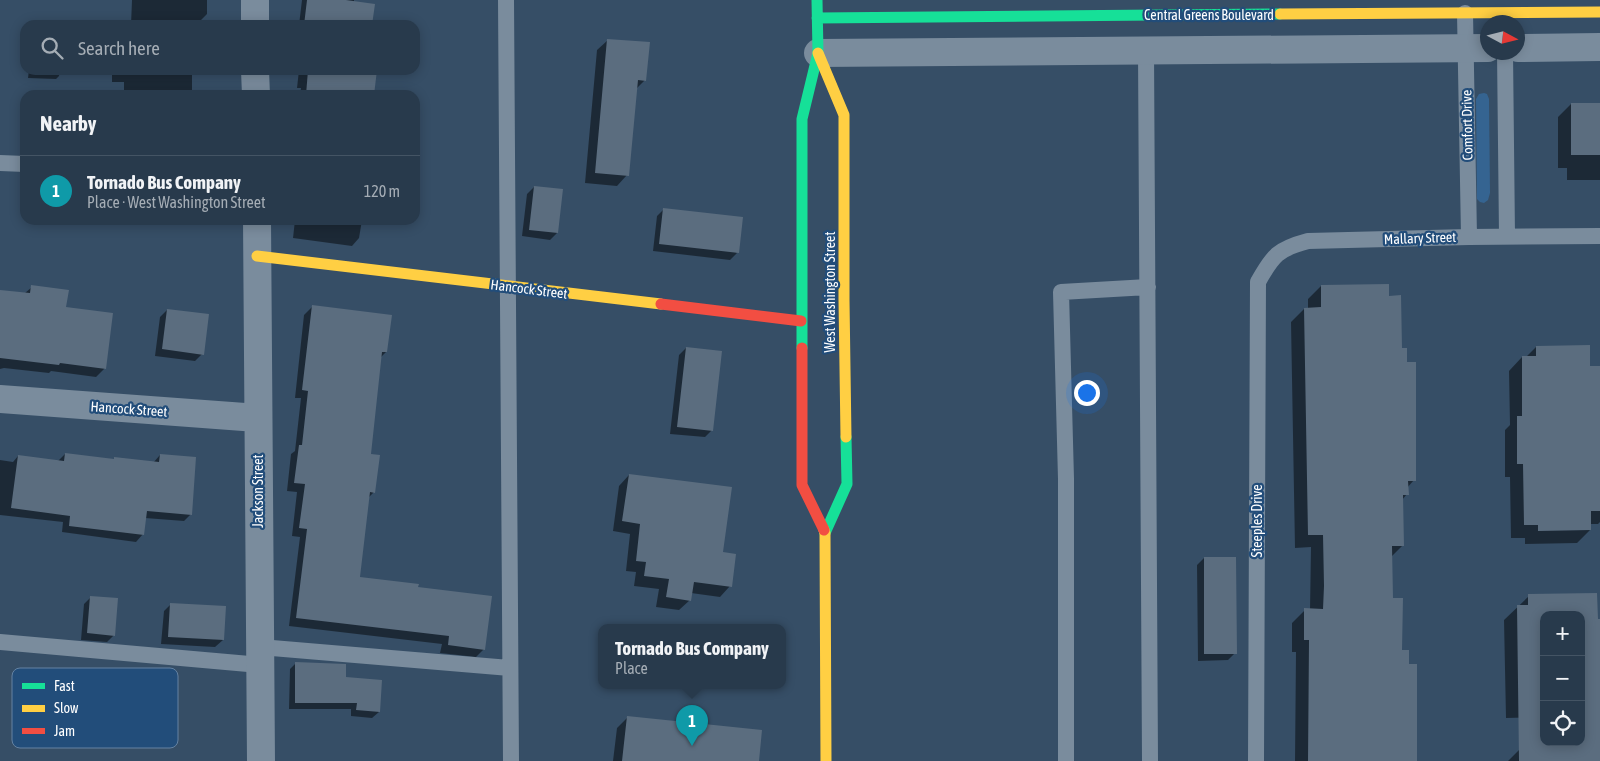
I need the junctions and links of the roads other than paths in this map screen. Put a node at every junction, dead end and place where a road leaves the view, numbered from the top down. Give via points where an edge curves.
1 (255, 0) edge
2 (506, 0) edge
3 (817, 0) edge
4 (1600, 12) edge
5 (1465, 13) junction
6 (1481, 15) edge
7 (1525, 17) edge
8 (817, 18) junction
9 (255, 20) edge
10 (1600, 47) edge
11 (1477, 48) edge
12 (1525, 48) edge
13 (1146, 50) junction
14 (818, 53) junction
15 (1505, 60) edge
16 (255, 75) edge
17 (256, 90) edge
18 (0, 162) edge
19 (20, 164) edge
20 (257, 225) edge
21 (1507, 236) junction
22 (1600, 236) edge
23 (1469, 237) junction
24 (257, 256) junction
25 (1258, 282) joint
26 (508, 286) junction
27 (1148, 287) junction
28 (801, 321) junction
29 (0, 399) edge
30 (258, 418) junction
31 (825, 533) junction
32 (0, 642) edge
33 (260, 656) junction
34 (510, 668) junction
35 (261, 761) edge
36 (511, 761) edge
37 (826, 761) edge
38 (1066, 761) edge
39 (1150, 761) edge
40 (1256, 761) edge

1 - 9 street
2 - 26 lane
3 - 8 street, West Washington Street
4 - 7 street, Central Greens Boulevard
5 - 6 street, Central Greens Boulevard
5 - 8 street, Central Greens Boulevard
5 - 11 lane, Comfort Drive
8 - 14 street, West Washington Street
10 - 12 street
11 - 13 street
11 - 23 lane, Comfort Drive
13 - 14 street
13 - 27 lane
14 - 28 street, West Washington Street via 802,119
14 - 31 street, West Washington Street via 844,115 847,484
15 - 21 lane
16 - 17 street
18 - 19 lane
20 - 24 street, Jackson Street
21 - 22 lane, Mallary Street
21 - 23 lane, Mallary Street
23 - 25 lane, Mallary Street via 1308,241 1287,247 1269,262
24 - 26 street, Hancock Street
24 - 30 street, Jackson Street
25 - 40 lane, Steeples Drive
26 - 28 street, Hancock Street
26 - 34 lane
27 - 38 lane via 1061,292 1066,479
27 - 39 lane
28 - 31 street, West Washington Street via 802,485
29 - 30 street, Hancock Street
30 - 33 street, Jackson Street
31 - 37 street, West Washington Street
32 - 33 lane
33 - 34 lane
33 - 35 street, Jackson Street
34 - 36 lane

